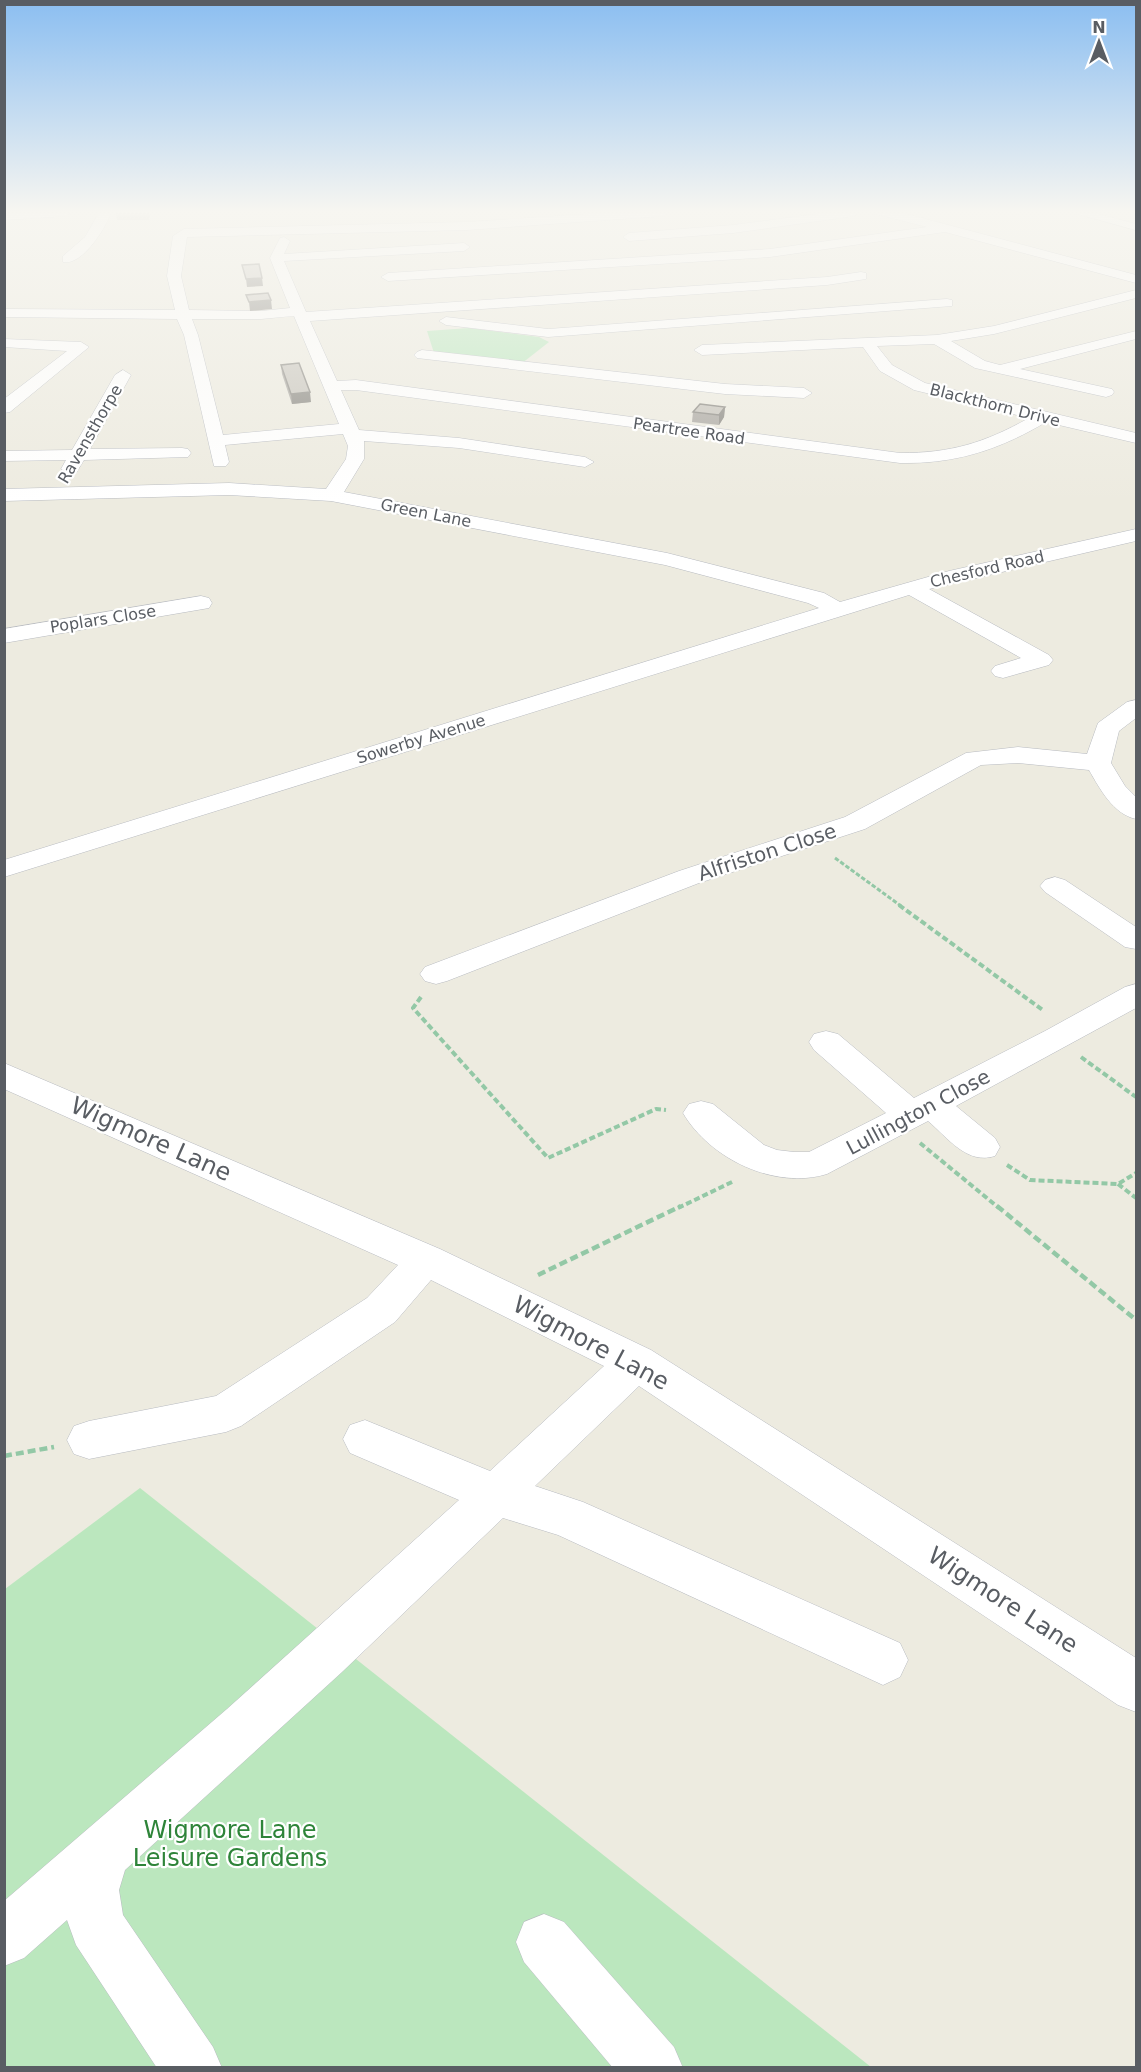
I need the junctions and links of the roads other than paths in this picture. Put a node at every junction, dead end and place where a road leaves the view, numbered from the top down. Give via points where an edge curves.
1 (410, 309) edge
2 (182, 310) edge
3 (297, 310) edge
4 (395, 310) edge
5 (438, 310) edge
6 (885, 310) edge
7 (1074, 310) edge
8 (4, 313) edge
9 (299, 314) junction
10 (33, 315) junction
11 (122, 315) junction
12 (183, 315) junction
13 (1035, 320) junction
14 (993, 323) junction
15 (1057, 327) dead end
16 (106, 328) dead end
17 (4, 334) edge
18 (1137, 335) edge
19 (938, 339) junction
20 (1025, 340) dead end
21 (4, 343) edge
22 (868, 344) junction
23 (702, 350) dead end
24 (419, 368) junction
25 (998, 370) junction
26 (123, 375) dead end
27 (329, 386) junction
28 (399, 391) junction
29 (1106, 392) dead end
30 (804, 393) dead end
31 (4, 408) edge
32 (1042, 417) junction
33 (350, 431) junction
34 (1137, 438) edge
35 (217, 441) junction
36 (182, 453) dead end
37 (77, 455) junction
38 (4, 456) edge
39 (220, 462) dead end
40 (585, 462) dead end
41 (57, 492) junction
42 (4, 495) edge
43 (331, 495) junction
44 (1137, 535) edge
45 (911, 588) junction
46 (201, 603) dead end
47 (838, 609) junction
48 (4, 636) edge
49 (1004, 671) dead end
50 (1137, 707) edge
51 (1098, 763) junction
52 (1137, 811) edge
53 (4, 869) edge
54 (1055, 886) dead end
55 (1137, 940) edge
56 (436, 974) road end
57 (1137, 994) edge
58 (826, 1042) dead end
59 (4, 1076) edge
60 (701, 1113) road end
61 (914, 1115) junction
62 (982, 1147) road end
63 (426, 1260) junction
64 (636, 1362) junction
65 (365, 1439) dead end
66 (89, 1440) road end
67 (497, 1495) junction
68 (883, 1660) dead end
69 (1137, 1687) edge
70 (102, 1856) junction
71 (4, 1938) edge
72 (544, 1942) dead end
73 (192, 2067) edge
74 (653, 2067) edge

1 - 24 street via 417,332
2 - 12 street
3 - 9 street
4 - 9 street
5 - 6 street via 449,322 548,333
7 - 13 street
8 - 10 street
9 - 12 street
9 - 27 street
10 - 11 street
10 - 17 street
11 - 12 street
11 - 16 street
12 - 35 street
13 - 14 street
13 - 15 street
14 - 19 street
14 - 20 street
18 - 25 street
19 - 22 street
19 - 25 street via 980,365
21 - 31 street via 85,344
22 - 23 street
22 - 32 street, Blackthorn Drive via 885,368 920,387
24 - 28 street
24 - 30 street
25 - 29 street
26 - 37 street, Ravensthorpe
27 - 28 street, Peartree Road
27 - 33 street
28 - 32 street, Peartree Road via 900,458 934,458 976,451
32 - 34 street, Blackthorn Drive
33 - 35 street
33 - 40 street
33 - 43 street via 357,452
35 - 39 street
36 - 37 street
37 - 38 street
37 - 41 street, Ravensthorpe
41 - 42 street, Green Lane
41 - 43 street, Green Lane via 265,490
43 - 47 street, Green Lane via 667,559 816,598
44 - 45 street, Chesford Road via 949,576
45 - 47 street, Chesford Road
45 - 49 street via 1041,660
46 - 48 street, Poplars Close
47 - 53 street, Sowerby Avenue
50 - 51 street via 1107,728
51 - 52 street via 1114,791
51 - 56 street, Alfriston Close via 1018,755 975,758 855,823 689,877
54 - 55 street
57 - 61 street, Lullington Close
58 - 61 street
59 - 63 street, Wigmore Lane
60 - 61 street, Lullington Close via 747,1154 787,1167 814,1165
61 - 62 street
63 - 64 street, Wigmore Lane
63 - 66 street via 381,1310 226,1413
64 - 67 street
64 - 69 street, Wigmore Lane
65 - 67 street
67 - 68 street via 567,1517
67 - 70 street
70 - 71 street
70 - 73 street via 91,1890 96,1925
72 - 74 street

